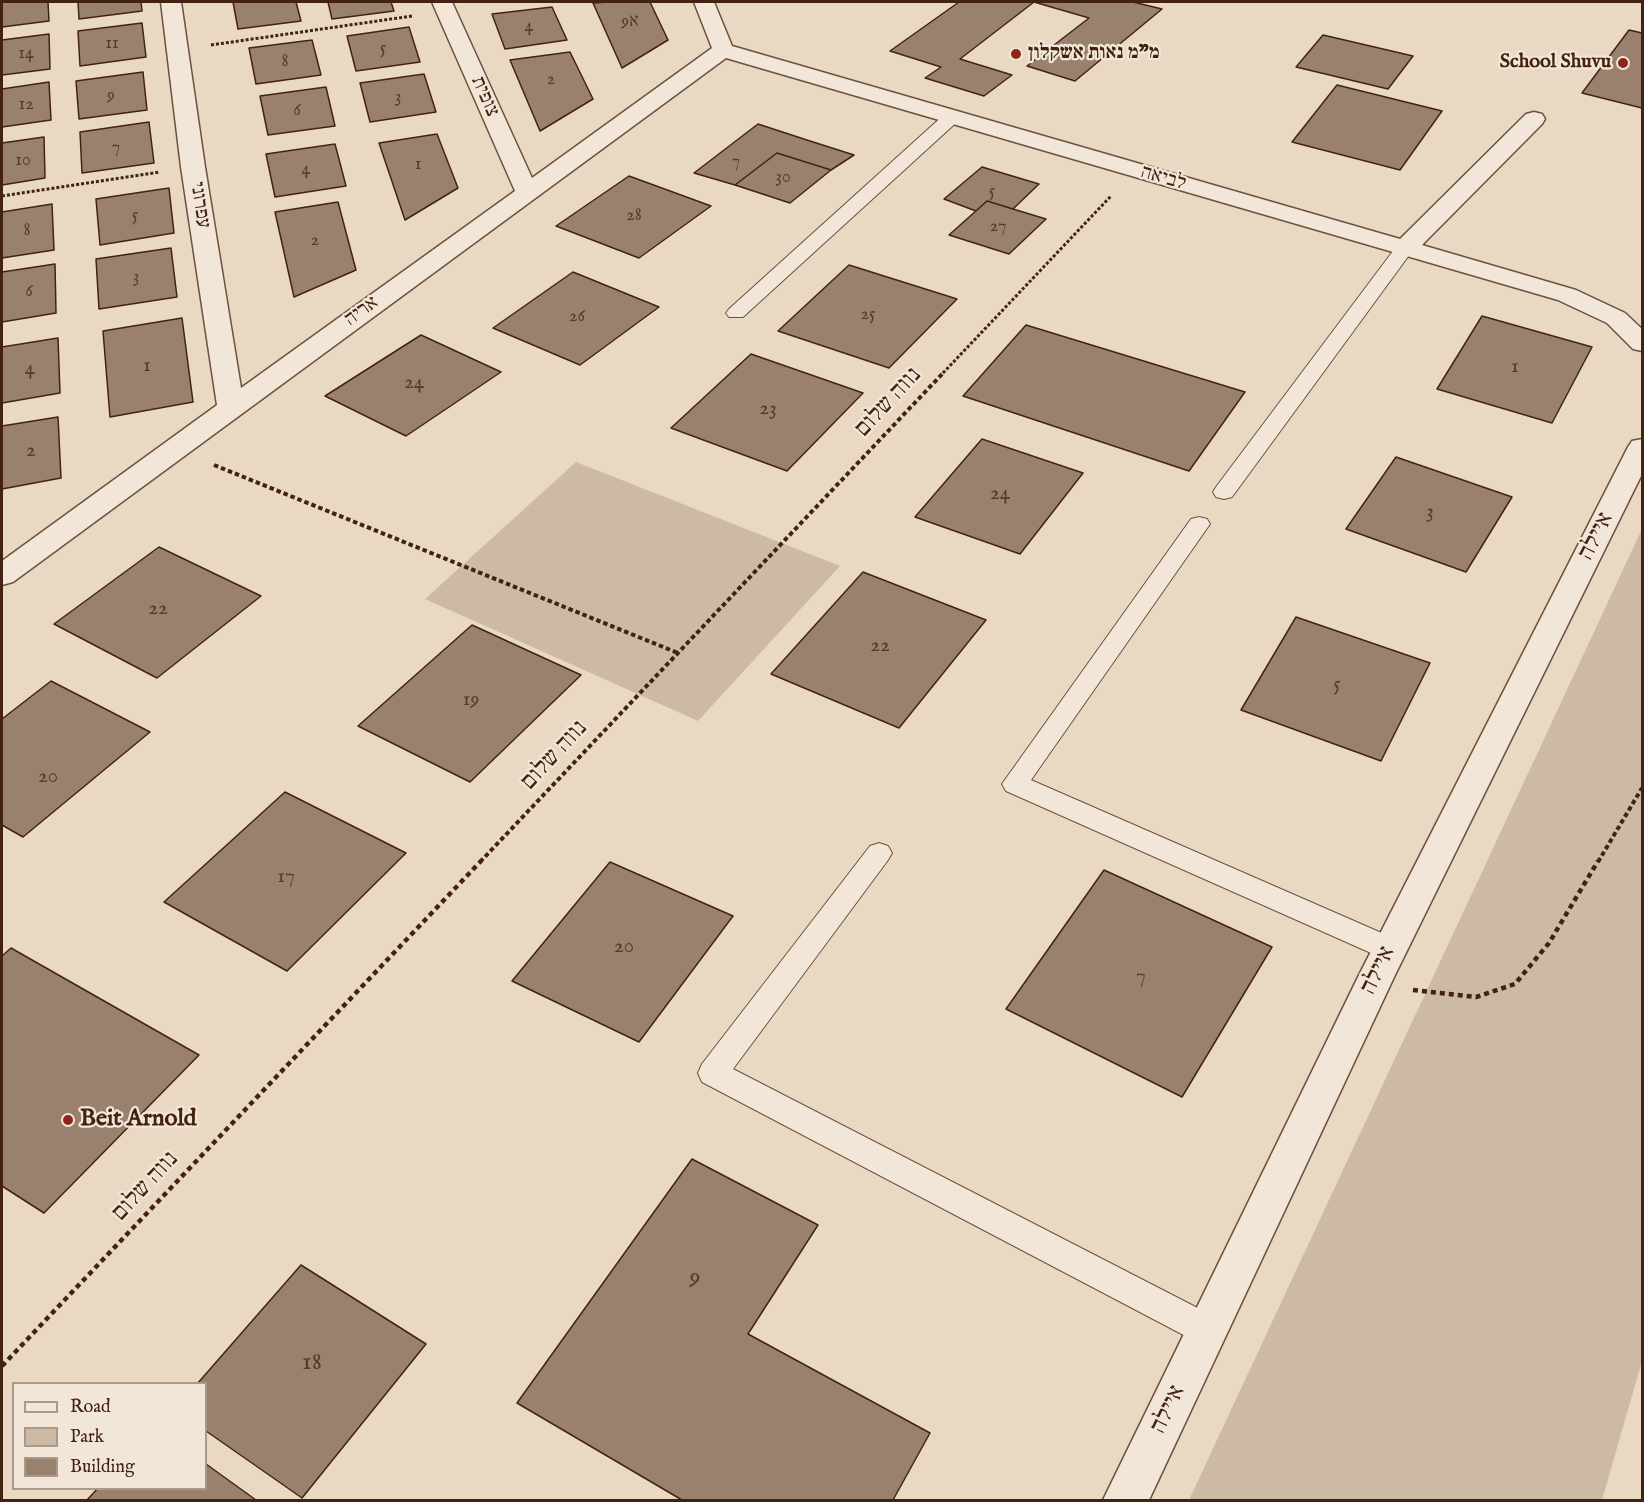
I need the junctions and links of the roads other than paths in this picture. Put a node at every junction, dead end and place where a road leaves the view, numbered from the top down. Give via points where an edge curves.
1 (171, 2) edge
2 (704, 2) edge
3 (444, 6) edge
4 (723, 50) junction
5 (952, 117) junction
6 (1534, 119) dead end
7 (527, 192) junction
8 (1406, 247) junction
9 (736, 314) dead end
10 (1642, 343) edge
11 (231, 408) junction
12 (1642, 447) edge
13 (1224, 492) dead end
14 (1199, 524) dead end
15 (2, 575) edge
16 (879, 853) dead end
17 (1383, 962) junction
18 (1207, 1330) junction
19 (1126, 1500) edge

1 - 11 street, עפרוני
2 - 4 street
3 - 7 street, צופית
4 - 5 street, לביאה
4 - 7 street, אריה
5 - 8 street, לביאה
5 - 9 lane
6 - 8 street
7 - 11 street, אריה
8 - 10 street, לביאה via 1567,295 1616,318
8 - 13 lane
11 - 15 street, אריה
12 - 17 street, איילה
14 - 17 lane via 1015,784
16 - 18 lane via 713,1073
17 - 18 street, איילה
18 - 19 street, איילה

